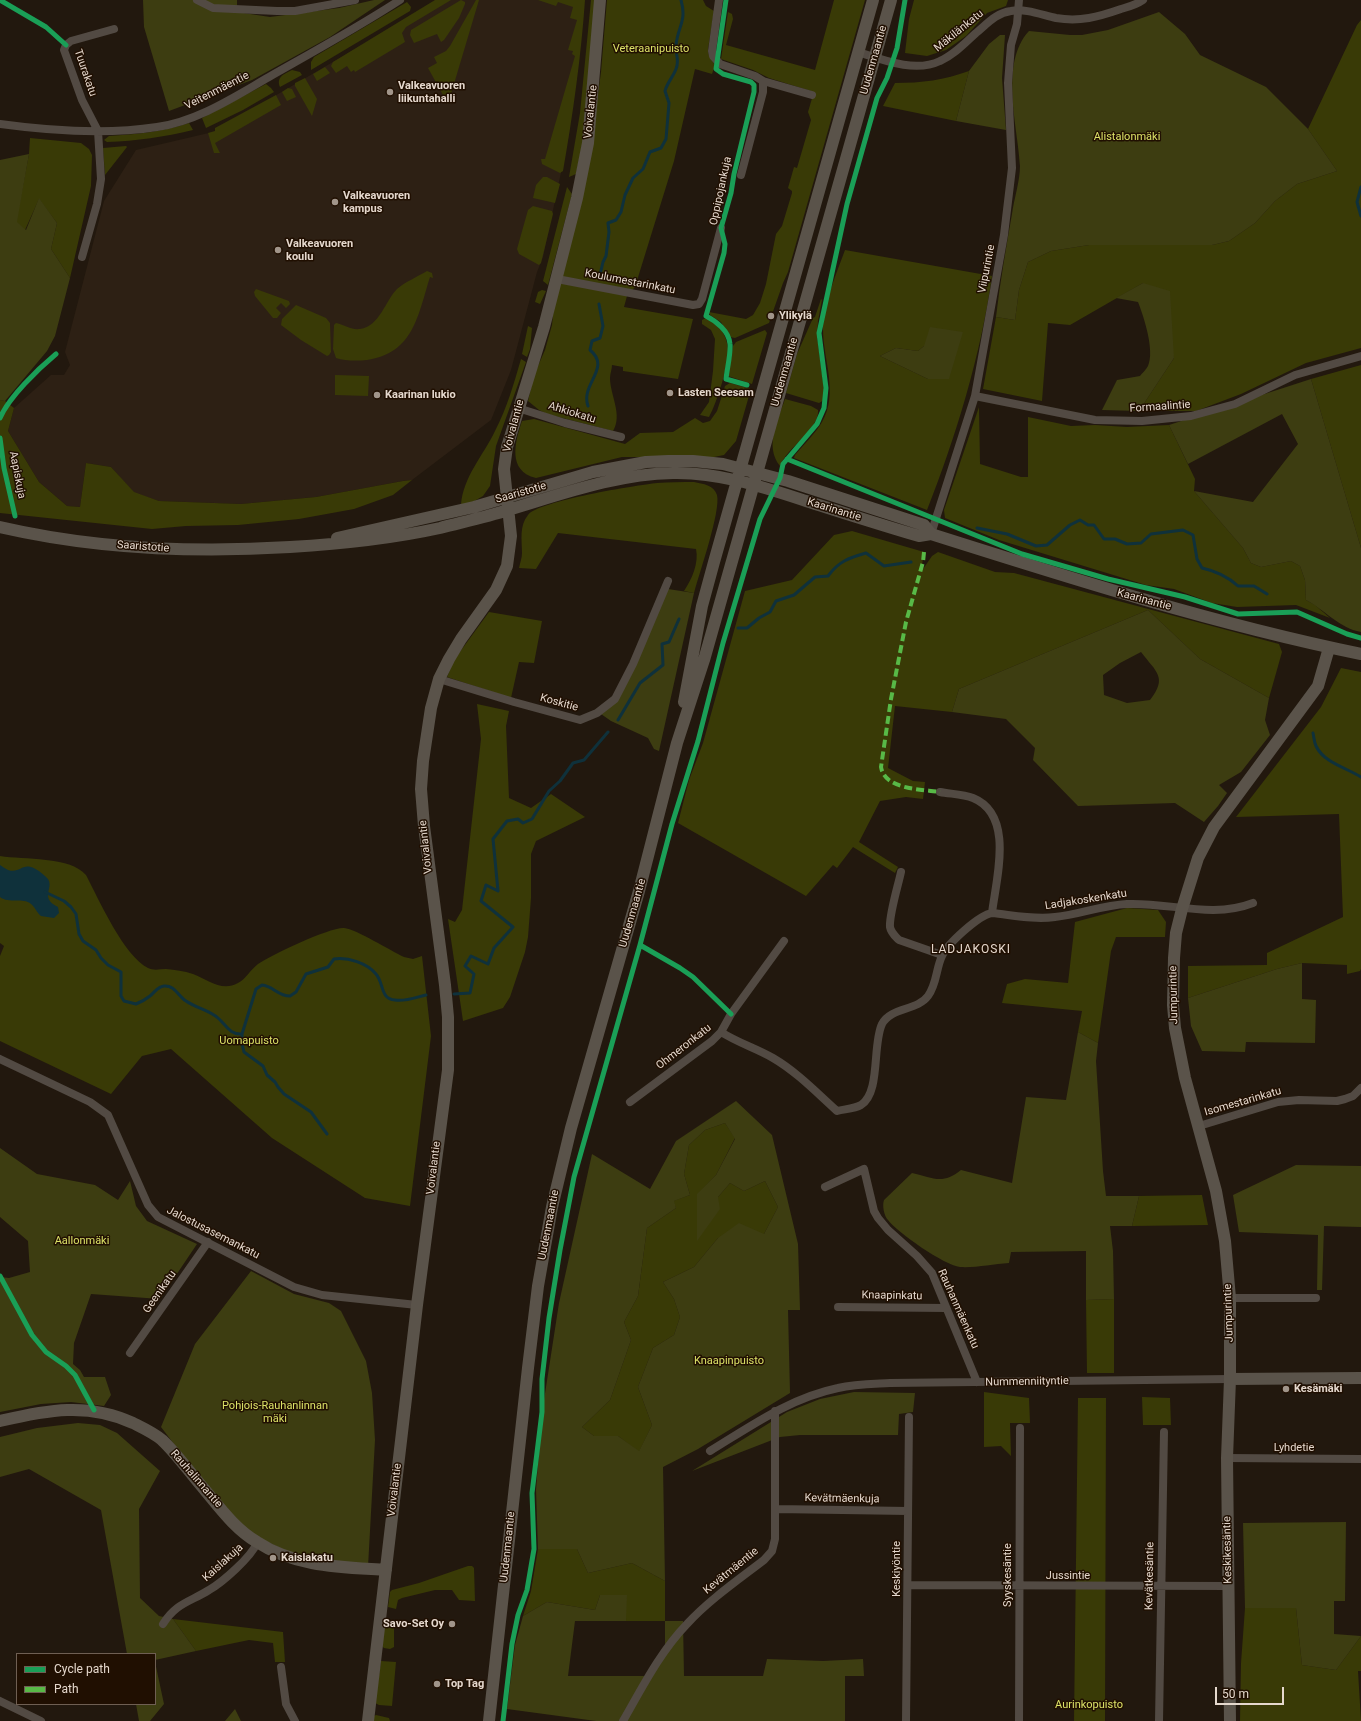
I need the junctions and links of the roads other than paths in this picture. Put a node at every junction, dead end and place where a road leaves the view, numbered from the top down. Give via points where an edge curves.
1 (197, 0) edge
2 (355, 0) edge
3 (400, 0) edge
4 (600, 0) edge
5 (719, 0) edge
6 (873, 0) edge
7 (891, 0) edge
8 (1019, 0) edge
9 (1143, 0) edge
10 (1018, 10) junction
11 (114, 29) dead end
12 (858, 52) junction
13 (875, 57) junction
14 (763, 81) junction
15 (812, 95) dead end
16 (0, 124) edge
17 (98, 131) junction
18 (740, 175) dead end
19 (721, 228) dead end
20 (82, 257) dead end
21 (557, 278) junction
22 (699, 304) joint
23 (1361, 356) edge
24 (975, 396) junction
25 (518, 408) junction
26 (621, 437) dead end
27 (740, 468) junction
28 (756, 472) junction
29 (737, 480) junction
30 (753, 484) junction
31 (508, 497) junction
32 (509, 510) junction
33 (0, 527) edge
34 (931, 534) junction
35 (287, 547) junction
36 (668, 581) dead end
37 (1329, 648) junction
38 (1361, 654) edge
39 (439, 678) junction
40 (677, 743) junction
41 (940, 792) dead end
42 (901, 872) dead end
43 (1253, 902) dead end
44 (1187, 909) junction
45 (992, 913) junction
46 (784, 941) dead end
47 (942, 955) junction
48 (721, 1032) junction
49 (0, 1059) edge
50 (1361, 1088) edge
51 (630, 1102) dead end
52 (1199, 1126) junction
53 (824, 1187) dead end
54 (208, 1242) junction
55 (1230, 1298) junction
56 (1316, 1298) dead end
57 (417, 1305) junction
58 (838, 1306) dead end
59 (946, 1308) junction
60 (130, 1353) dead end
61 (1361, 1378) edge
62 (1230, 1379) junction
63 (977, 1382) junction
64 (774, 1412) junction
65 (909, 1417) dead end
66 (0, 1421) edge
67 (1020, 1428) dead end
68 (1164, 1432) dead end
69 (710, 1451) dead end
70 (1227, 1458) junction
71 (1361, 1459) edge
72 (776, 1509) junction
73 (908, 1511) junction
74 (257, 1543) junction
75 (386, 1570) junction
76 (908, 1585) junction
77 (1228, 1586) junction
78 (1019, 1587) junction
79 (1161, 1587) junction
80 (163, 1624) dead end
81 (281, 1667) dead end
82 (0, 1701) edge
83 (41, 1721) edge
84 (295, 1721) edge
85 (368, 1721) edge
86 (489, 1721) edge
87 (623, 1721) edge
88 (906, 1721) edge
89 (1019, 1721) edge
90 (1159, 1721) edge
91 (1230, 1721) edge

1 - 2 street via 213,8 295,11
3 - 17 street, Veitenmäentie via 359,26 200,114 158,127
4 - 21 main road, Voivalantie via 588,144
5 - 14 street via 713,56 720,64 756,76
6 - 12 main road, Uudenmaantie
7 - 13 main road, Uudenmaantie
8 - 10 street, Viipurintie
9 - 10 street, Mäkilänkatu via 1097,18 1080,20
10 - 13 street, Mäkilänkatu via 993,18 951,55 935,63 904,65
10 - 24 street, Viipurintie via 1011,45 1008,83 1011,175 1004,235
11 - 17 street, Tuurakatu via 72,41 66,44 64,50 82,100
12 - 13 street, Mäkilänkatu
12 - 27 main road, Uudenmaantie
13 - 28 main road, Uudenmaantie
14 - 15 street
14 - 18 street via 763,92
16 - 17 street, Veitenmäentie
17 - 20 street via 101,179 97,204
19 - 22 street, Oppipojankuja
21 - 22 street, Koulumestarinkatu via 693,305
21 - 25 main road, Voivalantie
23 - 24 street, Formaalintie via 1295,374 1235,404 1191,416 1095,420
24 - 34 street, Viipurintie
25 - 26 street, Ahkiokatu
25 - 31 main road, Voivalantie via 504,461
27 - 28 main road, Saaristotie
27 - 29 main road, Uudenmaantie
27 - 31 main road, Saaristotie via 700,462 646,462 593,472
28 - 30 main road, Uudenmaantie
28 - 34 main road, Kaarinantie via 924,525
29 - 30 main road, Kaarinantie
29 - 32 main road, Saaristotie via 690,473 657,473 569,490
29 - 40 main road, Uudenmaantie via 702,606
30 - 34 main road, Kaarinantie via 919,536
30 - 40 main road, Uudenmaantie via 704,660
31 - 32 main road, Voivalantie
31 - 35 main road, Saaristotie via 474,507
32 - 35 main road, Saaristotie via 407,535 354,543
32 - 39 main road, Voivalantie via 510,547 504,574 496,590 449,658
33 - 35 main road, Saaristotie via 94,544 168,550
34 - 37 main road, Kaarinantie via 1109,591
36 - 39 street, Koskitie via 633,664 615,699 597,713 580,720
37 - 38 main road, Kaarinantie
37 - 44 main road, Jumpurintie via 1318,686 1214,827 1198,858
39 - 57 main road, Voivalantie via 431,708 421,788 445,985 449,1047
40 - 86 main road, Uudenmaantie via 639,891 571,1128 552,1207 528,1361
41 - 45 street via 965,796 981,802 997,823 1000,850
42 - 47 street via 891,919 890,928 893,935 899,940
43 - 44 street, Ladjakoskenkatu via 1232,909
44 - 45 street, Ladjakoskenkatu via 1125,904 1055,917
44 - 52 main road, Jumpurintie via 1176,933 1173,1005 1180,1054
45 - 47 street via 975,920
46 - 48 street, Ohmeronkatu via 731,1014
47 - 48 street via 929,995 917,1005 888,1017 883,1023 870,1094 861,1105 837,1111 772,1057
48 - 51 street, Ohmeronkatu
49 - 54 street, Jalostusasemankatu via 103,1110 112,1122 152,1211 166,1222
50 - 52 street, Isomestarinkatu via 1353,1096 1337,1101 1278,1102
52 - 55 main road, Jumpurintie via 1220,1209
53 - 59 street, Rauhanmäenkatu via 864,1169 878,1218 926,1265 932,1273
54 - 57 street, Jalostusasemankatu via 284,1282 312,1293
54 - 60 street, Geenikatu
55 - 56 street
55 - 62 main road, Jumpurintie
57 - 75 main road, Voivalantie
58 - 59 street, Knaapinkatu
59 - 63 street, Rauhanmäenkatu
61 - 62 main road, Nummenniityntie
62 - 63 street, Nummenniityntie
62 - 70 main road, Keskikesäntie
63 - 64 street, Nummenniityntie via 855,1385 824,1391
64 - 69 street, Nummenniityntie
64 - 72 street, Kevätmäentie
65 - 73 street, Keskiyöntie
66 - 74 main road, Rauhalinnantie via 72,1409 94,1410 119,1416 161,1440 238,1528
67 - 78 street, Syyskesäntie
68 - 79 street, Kevätkesäntie
70 - 71 street, Lyhdetie
70 - 77 main road, Keskikesäntie
72 - 73 street, Kevätmäenkuja
72 - 87 street, Kevätmäentie via 772,1550 764,1560 686,1625 659,1660
73 - 76 street, Keskiyöntie
74 - 75 main road, Rauhalinnantie via 285,1556 314,1564
74 - 80 street, Kaislakuja via 223,1580 179,1605
75 - 85 main road, Voivalantie
76 - 78 street, Jussintie
76 - 88 street, Keskiyöntie
77 - 79 street, Jussintie
77 - 91 main road, Keskikesäntie
78 - 79 street, Jussintie
78 - 89 street, Syyskesäntie
79 - 90 street, Kevätkesäntie
81 - 84 street via 286,1704
82 - 83 street

